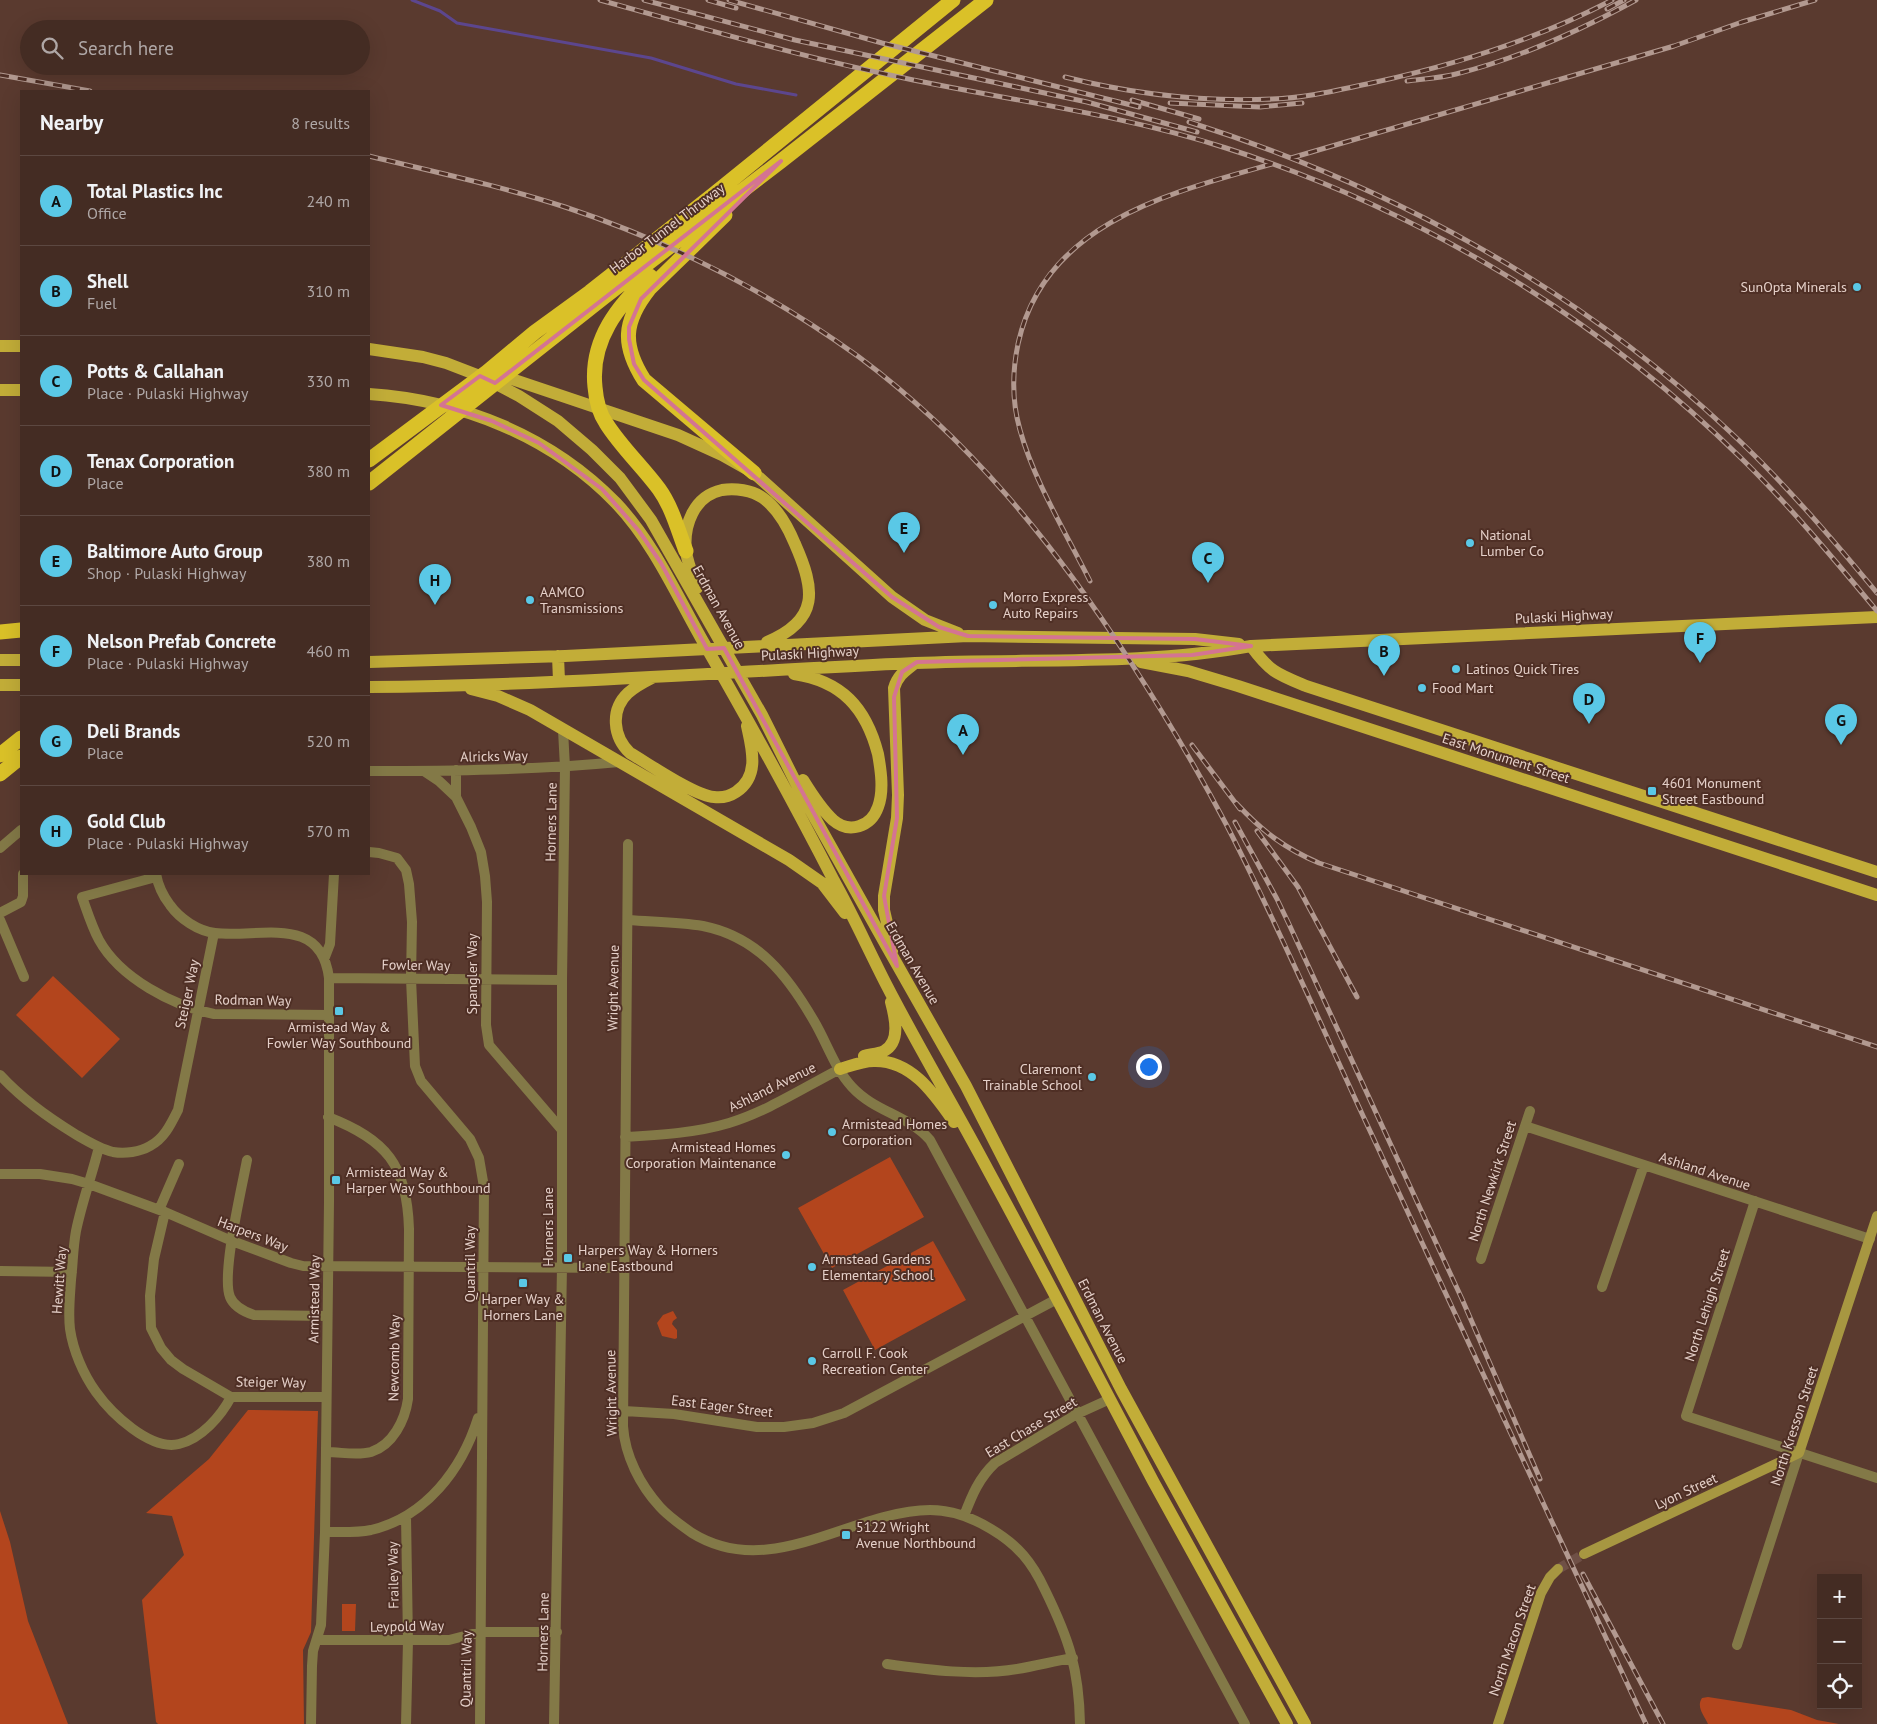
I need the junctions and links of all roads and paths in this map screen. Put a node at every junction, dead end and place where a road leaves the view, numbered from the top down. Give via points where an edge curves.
1 (953, 0) edge
2 (986, 0) edge
3 (781, 162) junction
4 (597, 294) junction
5 (628, 308) junction
6 (0, 346) edge
7 (20, 346) edge
8 (370, 349) edge
9 (446, 363) junction
10 (0, 390) edge
11 (20, 390) edge
12 (370, 394) edge
13 (370, 459) edge
14 (754, 473) junction
15 (370, 482) edge
16 (686, 551) junction
17 (702, 608) junction
18 (1877, 617) edge
19 (968, 636) junction
20 (757, 646) junction
21 (1251, 646) junction
22 (558, 656) junction
23 (1122, 658) junction
24 (0, 660) edge
25 (20, 660) edge
26 (370, 662) edge
27 (916, 662) junction
28 (767, 670) junction
29 (654, 676) junction
30 (559, 681) junction
31 (0, 685) edge
32 (20, 685) edge
33 (457, 686) junction
34 (370, 687) edge
35 (745, 714) junction
36 (762, 715) junction
37 (563, 730) junction
38 (20, 739) edge
39 (0, 755) edge
40 (20, 758) edge
41 (619, 762) junction
42 (565, 767) junction
43 (456, 770) junction
44 (370, 771) edge
45 (424, 772) junction
46 (0, 774) edge
47 (456, 797) junction
48 (20, 831) edge
49 (628, 844) dead end
50 (0, 848) edge
51 (370, 852) edge
52 (1877, 872) edge
53 (23, 875) edge
54 (334, 875) edge
55 (156, 876) edge
56 (1877, 896) edge
57 (0, 913) edge
58 (0, 920) edge
59 (628, 920) junction
60 (214, 933) junction
61 (864, 938) junction
62 (325, 957) junction
63 (897, 966) junction
64 (24, 977) dead end
65 (329, 978) junction
66 (411, 979) junction
67 (486, 979) junction
68 (562, 980) junction
69 (888, 987) junction
70 (198, 1009) junction
71 (329, 1015) junction
72 (840, 1069) junction
73 (0, 1075) edge
74 (1530, 1112) dead end
75 (328, 1117) junction
76 (1525, 1126) junction
77 (562, 1130) junction
78 (625, 1137) junction
79 (99, 1146) junction
80 (247, 1160) dead end
81 (179, 1164) dead end
82 (1644, 1165) junction
83 (988, 1170) junction
84 (0, 1174) edge
85 (90, 1184) junction
86 (1755, 1201) junction
87 (162, 1211) junction
88 (1877, 1216) edge
89 (1873, 1240) edge
90 (232, 1241) junction
91 (1482, 1259) dead end
92 (328, 1266) junction
93 (409, 1266) junction
94 (484, 1267) junction
95 (562, 1267) junction
96 (625, 1268) junction
97 (0, 1271) edge
98 (72, 1272) junction
99 (1602, 1287) dead end
100 (1057, 1299) junction
101 (327, 1316) junction
102 (1024, 1317) junction
103 (231, 1397) junction
104 (326, 1397) junction
105 (1110, 1399) junction
106 (481, 1407) junction
107 (624, 1411) junction
108 (1077, 1414) junction
109 (327, 1452) junction
110 (1799, 1453) junction
111 (1877, 1478) edge
112 (406, 1516) junction
113 (964, 1516) junction
114 (325, 1532) junction
115 (1584, 1554) tunnel mouth
116 (1558, 1569) tunnel mouth
117 (480, 1632) junction
118 (557, 1632) junction
119 (317, 1640) junction
120 (408, 1641) junction
121 (1737, 1645) dead end
122 (1073, 1658) junction
123 (887, 1664) dead end
124 (311, 1724) edge
125 (406, 1724) edge
126 (480, 1724) edge
127 (554, 1724) edge
128 (1080, 1724) edge
129 (1245, 1724) edge
130 (1287, 1724) edge
131 (1305, 1724) edge
132 (1498, 1724) edge

1 - 4 highway, Harbor Tunnel Thruway
2 - 3 highway, Harbor Tunnel Thruway
3 - 4 highway, Harbor Tunnel Thruway
3 - 5 highway
4 - 13 highway, Harbor Tunnel Thruway via 535,332
4 - 15 highway, Harbor Tunnel Thruway
5 - 14 highway via 629,351 644,380
5 - 16 highway via 602,336 596,356 594,375 600,409 614,435 659,489 672,511
6 - 7 main road
8 - 9 main road, Erdman Avenue
9 - 14 main road via 530,384 686,438
9 - 17 main road, Erdman Avenue via 485,378 518,396 558,421 592,450 620,478 651,520
10 - 11 main road
12 - 35 main road via 424,400 492,421 539,443 602,489 639,530 661,563
14 - 19 main road via 898,602 925,620
16 - 17 main road
16 - 20 main road via 687,525 692,512 698,503 716,491 751,492 762,497 778,513 808,577 809,599 796,626 782,636
17 - 36 main road, Erdman Avenue
18 - 21 main road, Pulaski Highway
19 - 20 main road, Pulaski Highway
19 - 21 main road, Pulaski Highway via 1195,639
20 - 22 main road, Pulaski Highway
21 - 23 main road, Pulaski Highway via 1192,655
21 - 52 main road, East Monument Street via 1275,673 1306,686
22 - 26 main road, Pulaski Highway
22 - 30 main road
23 - 27 main road, Pulaski Highway
23 - 56 main road, East Monument Street via 1238,686
24 - 25 main road
27 - 28 main road, Pulaski Highway
27 - 63 main road via 902,672 894,688 897,818 884,910
28 - 29 main road, Pulaski Highway
28 - 36 main road via 825,682 852,700 861,713 875,743 881,778 879,806 870,821 848,827 832,820 810,792
29 - 30 main road, Pulaski Highway
29 - 35 main road via 622,700 616,720 619,739 630,753 704,795 724,797 748,780 753,760
30 - 33 main road, Pulaski Highway
31 - 32 main road
33 - 34 main road, Pulaski Highway
33 - 37 main road via 513,702
35 - 61 main road
36 - 63 main road, Erdman Avenue via 802,795
37 - 41 main road
37 - 42 street, Horners Lane
38 - 39 highway
40 - 46 highway
41 - 42 street, Alricks Way
41 - 61 main road via 806,871 822,883
42 - 43 street, Alricks Way
42 - 68 street, Horners Lane
43 - 45 street, Alricks Way
43 - 47 street, Spangler Way
44 - 45 street, Alricks Way
45 - 47 street, Spangler Way
47 - 67 street, Spangler Way via 475,835 485,876
48 - 50 street
49 - 59 street, Wright Avenue
51 - 66 street, Quantril Way via 397,858 406,870 412,922
53 - 57 street via 21,902
54 - 62 street, Armistead Way via 330,944
55 - 60 street via 173,910 190,923
55 - 70 street, Rodman Way via 82,897 99,940 122,968 151,990
58 - 64 street
59 - 72 street via 706,927 743,941 760,952 792,984
59 - 78 street, Wright Avenue
60 - 62 street via 297,936 314,943
60 - 70 street, Steiger Way
61 - 69 main road
62 - 65 street, Armistead Way
63 - 131 main road, Erdman Avenue via 966,1086 1121,1389
65 - 66 street, Fowler Way
65 - 71 street, Armistead Way
66 - 67 street, Fowler Way
66 - 94 street, Quantril Way via 417,1072 470,1140 479,1158 484,1187
67 - 68 street, Fowler Way
67 - 77 street, Spangler Way via 489,1045
68 - 77 street, Horners Lane
69 - 72 main road via 894,1010 895,1037 892,1043 884,1051 866,1055
69 - 83 main road
70 - 71 street, Rodman Way via 214,1014
70 - 79 street, Steiger Way via 178,1110 164,1134 150,1146 139,1150 113,1152
71 - 75 street, Armistead Way
72 - 78 street, Ashland Avenue via 728,1124
72 - 83 main road via 874,1061 912,1073 937,1098
72 - 102 street via 862,1097 907,1121 930,1140
73 - 79 street via 50,1119
74 - 76 street, North Newkirk Street
75 - 92 street, Armistead Way
75 - 93 street, Newcomb Way via 361,1131 376,1142 402,1179 409,1212
76 - 82 street, Ashland Avenue
76 - 91 street, North Newkirk Street
77 - 95 street, Horners Lane
78 - 96 street, Wright Avenue
79 - 85 street, Hewitt Way
80 - 90 street
81 - 87 street, Steiger Way
82 - 86 street, Ashland Avenue
82 - 99 street
83 - 100 main road
84 - 85 street, Harpers Way via 40,1174
85 - 87 street, Harpers Way
85 - 98 street, Hewitt Way via 76,1231
86 - 89 street, Ashland Avenue
86 - 110 street, North Lehigh Street via 1686,1416
87 - 90 street, Harpers Way
87 - 103 street, Steiger Way via 152,1276 152,1334 171,1360
88 - 89 street, North Kresson Street
89 - 110 street, North Kresson Street
90 - 92 street, Harpers Way via 291,1263
90 - 101 street via 228,1286 230,1297 238,1307 254,1315
92 - 93 street, Harpers Way
92 - 101 street, Armistead Way
93 - 94 street, Harpers Way
93 - 109 street, Newcomb Way via 408,1386 403,1421 386,1442 371,1452
94 - 95 street, Harpers Way
94 - 106 street, Quantril Way
95 - 96 street, Harpers Way
95 - 118 street, Horners Lane
96 - 107 street, Wright Avenue
97 - 98 street
98 - 103 street, Hewitt Way via 70,1328 75,1351 96,1392 126,1424 155,1441 178,1444 194,1438 209,1425 225,1409
100 - 102 street, East Eager Street
100 - 105 main road
101 - 104 street, Armistead Way
102 - 107 street, East Eager Street via 844,1413 813,1424 757,1427 674,1414
102 - 108 street
103 - 104 street, Steiger Way
104 - 109 street, Armistead Way
105 - 108 street, East Chase Street
105 - 130 main road
106 - 112 street via 455,1469 422,1505
106 - 117 street, Quantril Way
107 - 113 street, Wright Avenue via 626,1447 651,1497 680,1525 713,1544 755,1551 796,1545 882,1518 917,1511
108 - 113 street, East Chase Street via 995,1463 973,1491
108 - 129 street
109 - 114 street, Armistead Way
110 - 111 street
110 - 115 street, Lyon Street
110 - 121 street, North Kresson Street
112 - 114 street via 371,1530
112 - 120 street, Frailey Way
113 - 122 street, Wright Avenue via 1002,1536 1027,1557 1056,1611
114 - 119 street, Armistead Way via 321,1625
116 - 132 street, North Macon Street via 1541,1593
117 - 118 street, Leypold Way
117 - 120 street, Leypold Way via 449,1640
117 - 126 street, Quantril Way
118 - 127 street, Horners Lane
119 - 120 street, Leypold Way
119 - 124 street, Armistead Way via 313,1651
120 - 125 street, Frailey Way
122 - 123 street via 1016,1669 985,1671 933,1670
122 - 128 street, Wright Avenue

